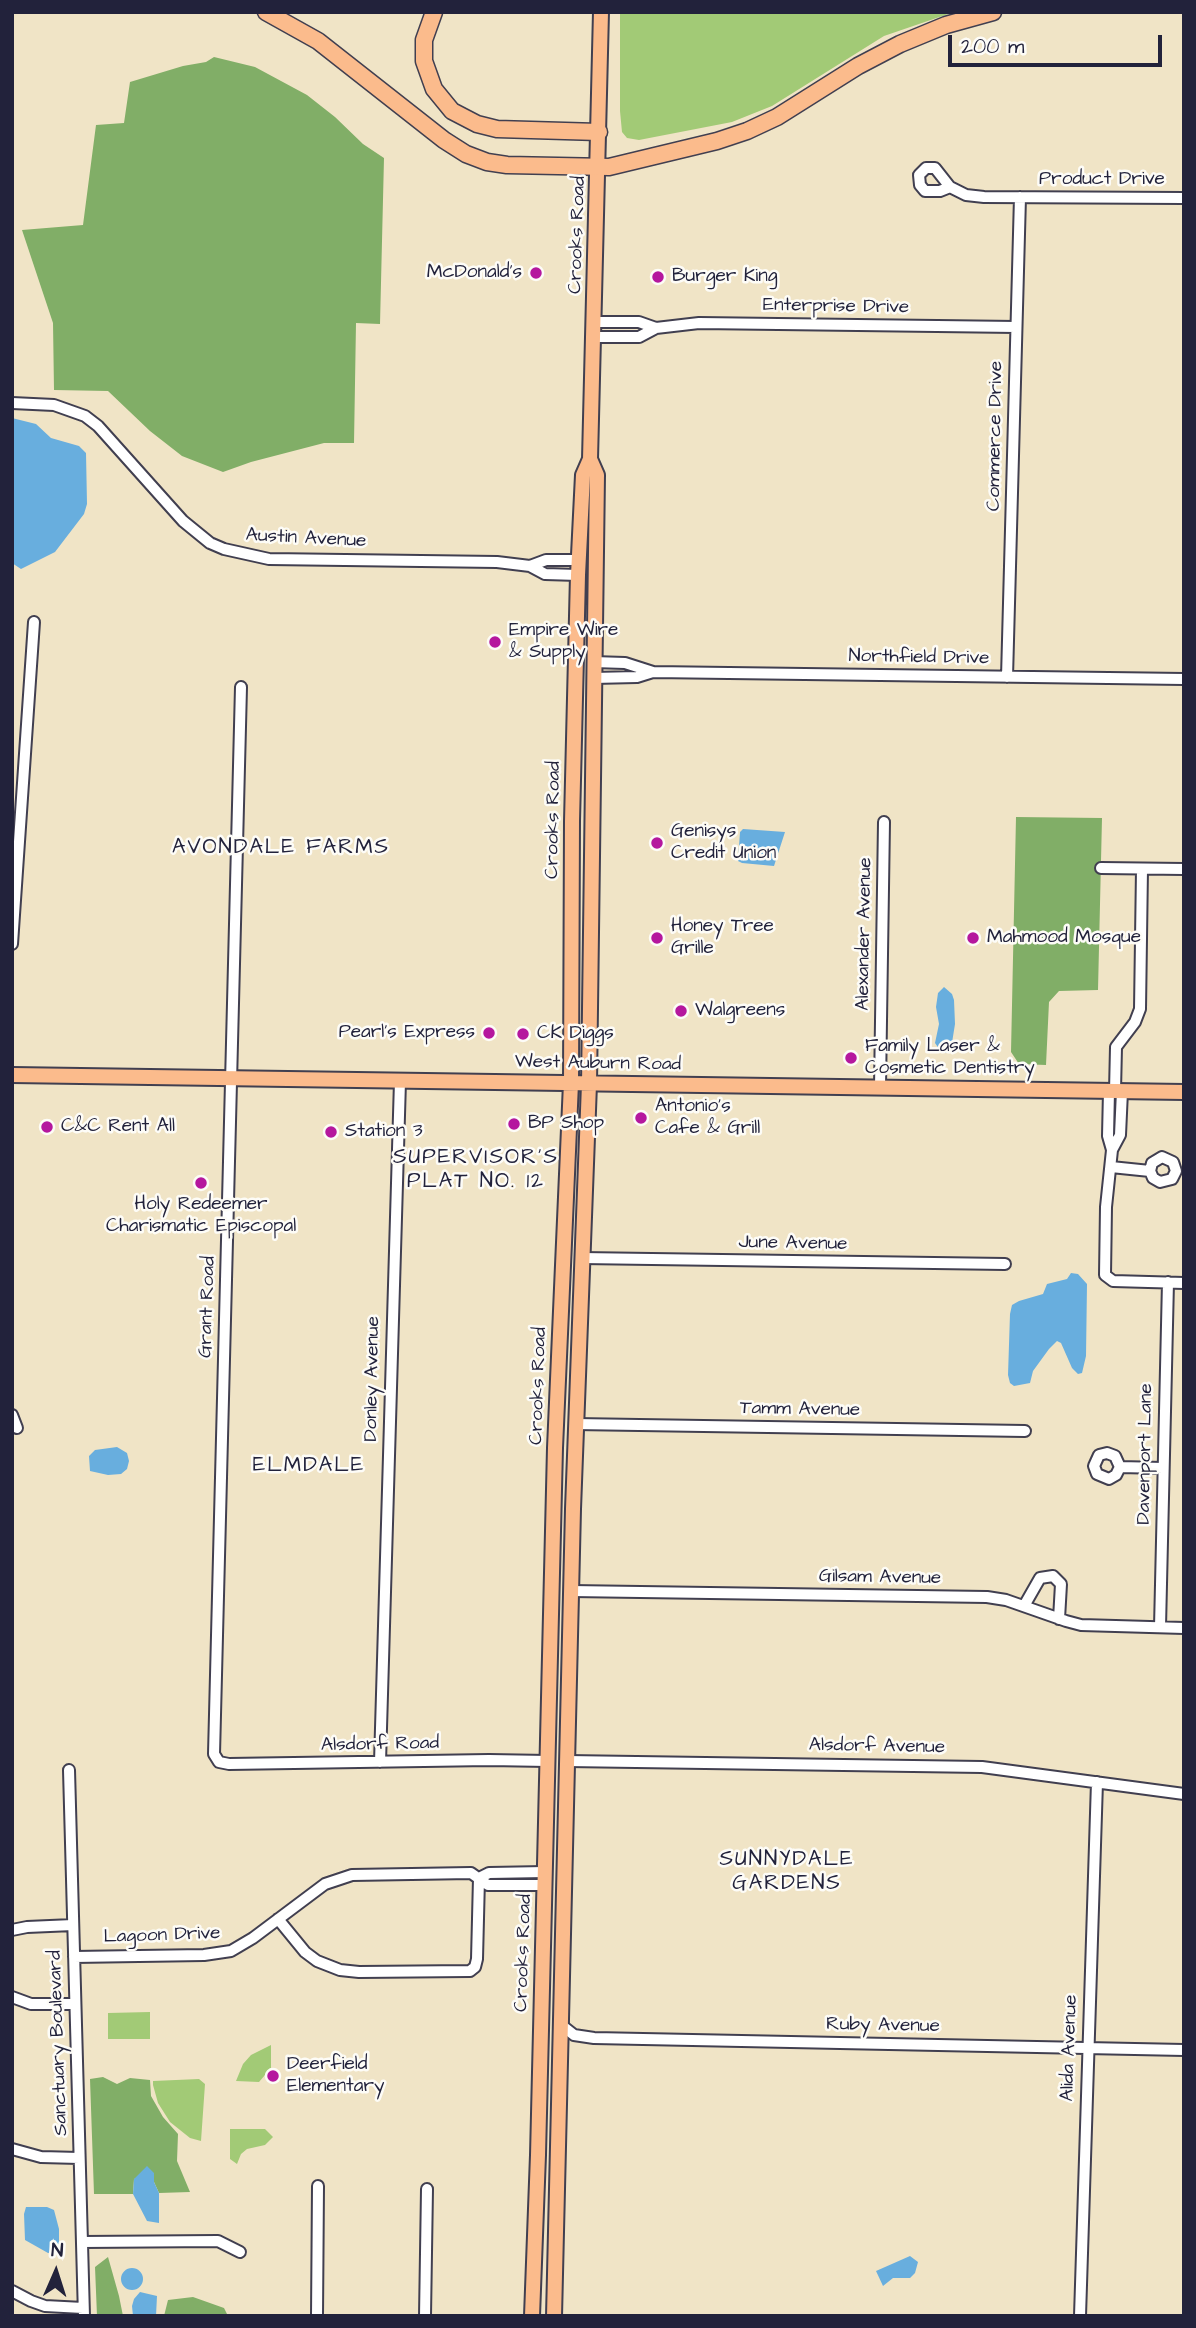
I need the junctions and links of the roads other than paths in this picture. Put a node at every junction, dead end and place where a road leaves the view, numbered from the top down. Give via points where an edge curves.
1 (266, 12) edge
2 (434, 12) edge
3 (601, 12) edge
4 (993, 12) edge
5 (600, 132) junction
6 (599, 167) junction
7 (950, 187) dead end
8 (1020, 197) junction
9 (1184, 198) edge
10 (1016, 327) junction
11 (594, 330) junction
12 (12, 403) edge
13 (590, 459) junction
14 (579, 560) junction
15 (530, 566) junction
16 (578, 575) junction
17 (595, 578) junction
18 (34, 622) dead end
19 (576, 661) junction
20 (593, 662) junction
21 (653, 672) junction
22 (1007, 677) junction
23 (593, 678) junction
24 (1184, 679) edge
25 (242, 687) dead end
26 (574, 727) junction
27 (592, 739) junction
28 (884, 822) dead end
29 (1101, 868) dead end
30 (1142, 869) junction
31 (1184, 869) edge
32 (572, 887) junction
33 (590, 900) junction
34 (12, 944) edge
35 (571, 1041) junction
36 (589, 1048) junction
37 (12, 1074) edge
38 (232, 1078) junction
39 (400, 1081) junction
40 (570, 1083) junction
41 (589, 1084) junction
42 (880, 1087) junction
43 (1115, 1091) junction
44 (1184, 1092) edge
45 (569, 1116) junction
46 (587, 1127) junction
47 (1111, 1167) junction
48 (1150, 1171) dead end
49 (564, 1245) junction
50 (582, 1258) junction
51 (1005, 1264) dead end
52 (1168, 1282) junction
53 (1184, 1283) edge
54 (561, 1314) junction
55 (579, 1322) junction
56 (12, 1415) edge
57 (576, 1424) junction
58 (17, 1428) dead end
59 (1025, 1431) dead end
60 (1120, 1467) dead end
61 (1164, 1468) junction
62 (552, 1582) junction
63 (571, 1591) junction
64 (1024, 1606) junction
65 (1059, 1619) junction
66 (1160, 1627) junction
67 (1184, 1628) edge
68 (550, 1680) junction
69 (569, 1692) junction
70 (216, 1759) joint
71 (548, 1761) junction
72 (567, 1761) junction
73 (380, 1762) junction
74 (69, 1770) dead end
75 (1097, 1782) junction
76 (1184, 1794) edge
77 (479, 1878) junction
78 (545, 1879) junction
79 (544, 1917) junction
80 (278, 1919) junction
81 (73, 1925) junction
82 (562, 1929) junction
83 (12, 1930) edge
84 (74, 1957) junction
85 (12, 1997) edge
86 (75, 2004) junction
87 (560, 2024) junction
88 (541, 2034) junction
89 (583, 2038) junction
90 (1088, 2048) junction
91 (1184, 2050) edge
92 (560, 2051) junction
93 (12, 2149) edge
94 (79, 2158) junction
95 (318, 2186) dead end
96 (427, 2189) dead end
97 (82, 2242) junction
98 (240, 2252) dead end
99 (12, 2291) edge
100 (84, 2312) edge
101 (317, 2316) edge
102 (425, 2316) edge
103 (532, 2316) edge
104 (554, 2316) edge
105 (1080, 2316) edge

1 - 6 highway via 318,41 466,154 508,165
2 - 5 highway via 424,40 424,61 434,89 452,111 497,129
3 - 5 main road, Crooks Road
4 - 6 highway via 900,44 747,131 617,167
5 - 6 main road, Crooks Road
6 - 11 main road, Crooks Road
7 - 8 street, Product Drive via 965,195
8 - 9 street, Product Drive
8 - 10 street, Commerce Drive
10 - 11 street, Enterprise Drive via 682,324 656,328 639,337
10 - 22 street, Commerce Drive
11 - 13 main road, Crooks Road
12 - 15 street, Austin Avenue via 54,405 85,416 183,521 224,550 269,559
13 - 14 main road, Crooks Road via 583,475
13 - 17 main road, Crooks Road via 597,475
14 - 15 street, Austin Avenue via 546,560
14 - 16 main road, Crooks Road
14 - 17 main road via 588,563
15 - 16 street, Austin Avenue via 545,574
16 - 19 main road, Crooks Road
17 - 20 main road, Crooks Road
18 - 34 street
19 - 23 main road via 583,675
19 - 26 main road, Crooks Road
20 - 21 street, Northfield Drive via 625,663
20 - 23 main road, Crooks Road
21 - 22 street, Northfield Drive
21 - 23 street, Northfield Drive
22 - 24 street, Northfield Drive
23 - 27 main road, Crooks Road
25 - 38 street, Grant Road
26 - 27 main road via 587,729
26 - 32 main road, Crooks Road
27 - 33 main road, Crooks Road
28 - 42 street, Alexander Avenue
29 - 30 street
30 - 31 street
30 - 43 street via 1140,1009 1116,1047
32 - 33 main road via 584,888
32 - 35 main road, Crooks Road
33 - 36 main road, Crooks Road
35 - 36 main road via 579,1048
35 - 40 main road, Crooks Road
36 - 41 main road, Crooks Road
37 - 38 main road, West Auburn Road
38 - 39 main road, West Auburn Road
38 - 70 street, Grant Road
39 - 40 main road, West Auburn Road
39 - 73 street, Donley Avenue
40 - 41 main road, West Auburn Road
40 - 45 main road, Crooks Road
41 - 42 main road, West Auburn Road
41 - 46 main road, Crooks Road
42 - 43 main road, West Auburn Road
43 - 44 main road, West Auburn Road
43 - 47 street via 1120,1135 1112,1150
45 - 46 main road via 581,1118
45 - 49 main road, Crooks Road
46 - 50 main road, Crooks Road
47 - 48 street
47 - 52 street via 1106,1207 1107,1278
49 - 50 main road via 569,1259
49 - 54 main road, Crooks Road
50 - 51 street, June Avenue
50 - 55 main road, Crooks Road
52 - 53 street
52 - 61 street, Davenport Lane
54 - 55 main road via 573,1315
54 - 62 main road, Crooks Road
55 - 57 main road, Crooks Road
56 - 58 street
57 - 59 street, Tamm Avenue
57 - 63 main road, Crooks Road
60 - 61 street
61 - 66 street, Davenport Lane
62 - 63 main road via 558,1593
62 - 68 main road, Crooks Road
63 - 64 street, Gilsam Avenue via 987,1597
63 - 69 main road, Crooks Road
64 - 65 street, Gilsam Avenue
64 - 65 street via 1040,1578 1053,1576 1062,1584
65 - 66 street, Gilsam Avenue via 1088,1625
66 - 67 street, Gilsam Avenue
68 - 69 main road via 561,1680
68 - 71 main road, Crooks Road
69 - 72 main road, Crooks Road
70 - 73 street, Alsdorf Road via 229,1764
71 - 73 street, Alsdorf Road
71 - 78 main road, Crooks Road
72 - 75 street, Alsdorf Avenue via 953,1766
72 - 82 main road, Crooks Road
74 - 81 street, Sanctuary Boulevard
75 - 76 street, Alsdorf Avenue
75 - 90 street, Alida Avenue
77 - 78 street, Lagoon Drive via 488,1885
77 - 80 street, Lagoon Drive via 471,1873 352,1875 325,1884
77 - 80 street via 477,1959 470,1971 340,1970 305,1952
78 - 79 main road, Crooks Road
79 - 82 main road via 550,1929
79 - 88 main road, Crooks Road
80 - 84 street, Lagoon Drive via 242,1946 220,1954
81 - 83 street
81 - 84 street, Sanctuary Boulevard
82 - 87 main road, Crooks Road
84 - 86 street, Sanctuary Boulevard
85 - 86 street via 31,2004
86 - 94 street, Sanctuary Boulevard
87 - 89 street
87 - 92 main road, Crooks Road
88 - 92 main road via 554,2040
88 - 103 main road, Crooks Road
89 - 90 street, Ruby Avenue
89 - 92 street
90 - 91 street, Ruby Avenue
90 - 105 street, Alida Avenue
92 - 104 main road, Crooks Road
93 - 94 street via 41,2157
94 - 97 street, Sanctuary Boulevard
95 - 101 street
96 - 102 street
97 - 98 street via 218,2241
97 - 100 street, Sanctuary Boulevard
99 - 100 street via 46,2306

